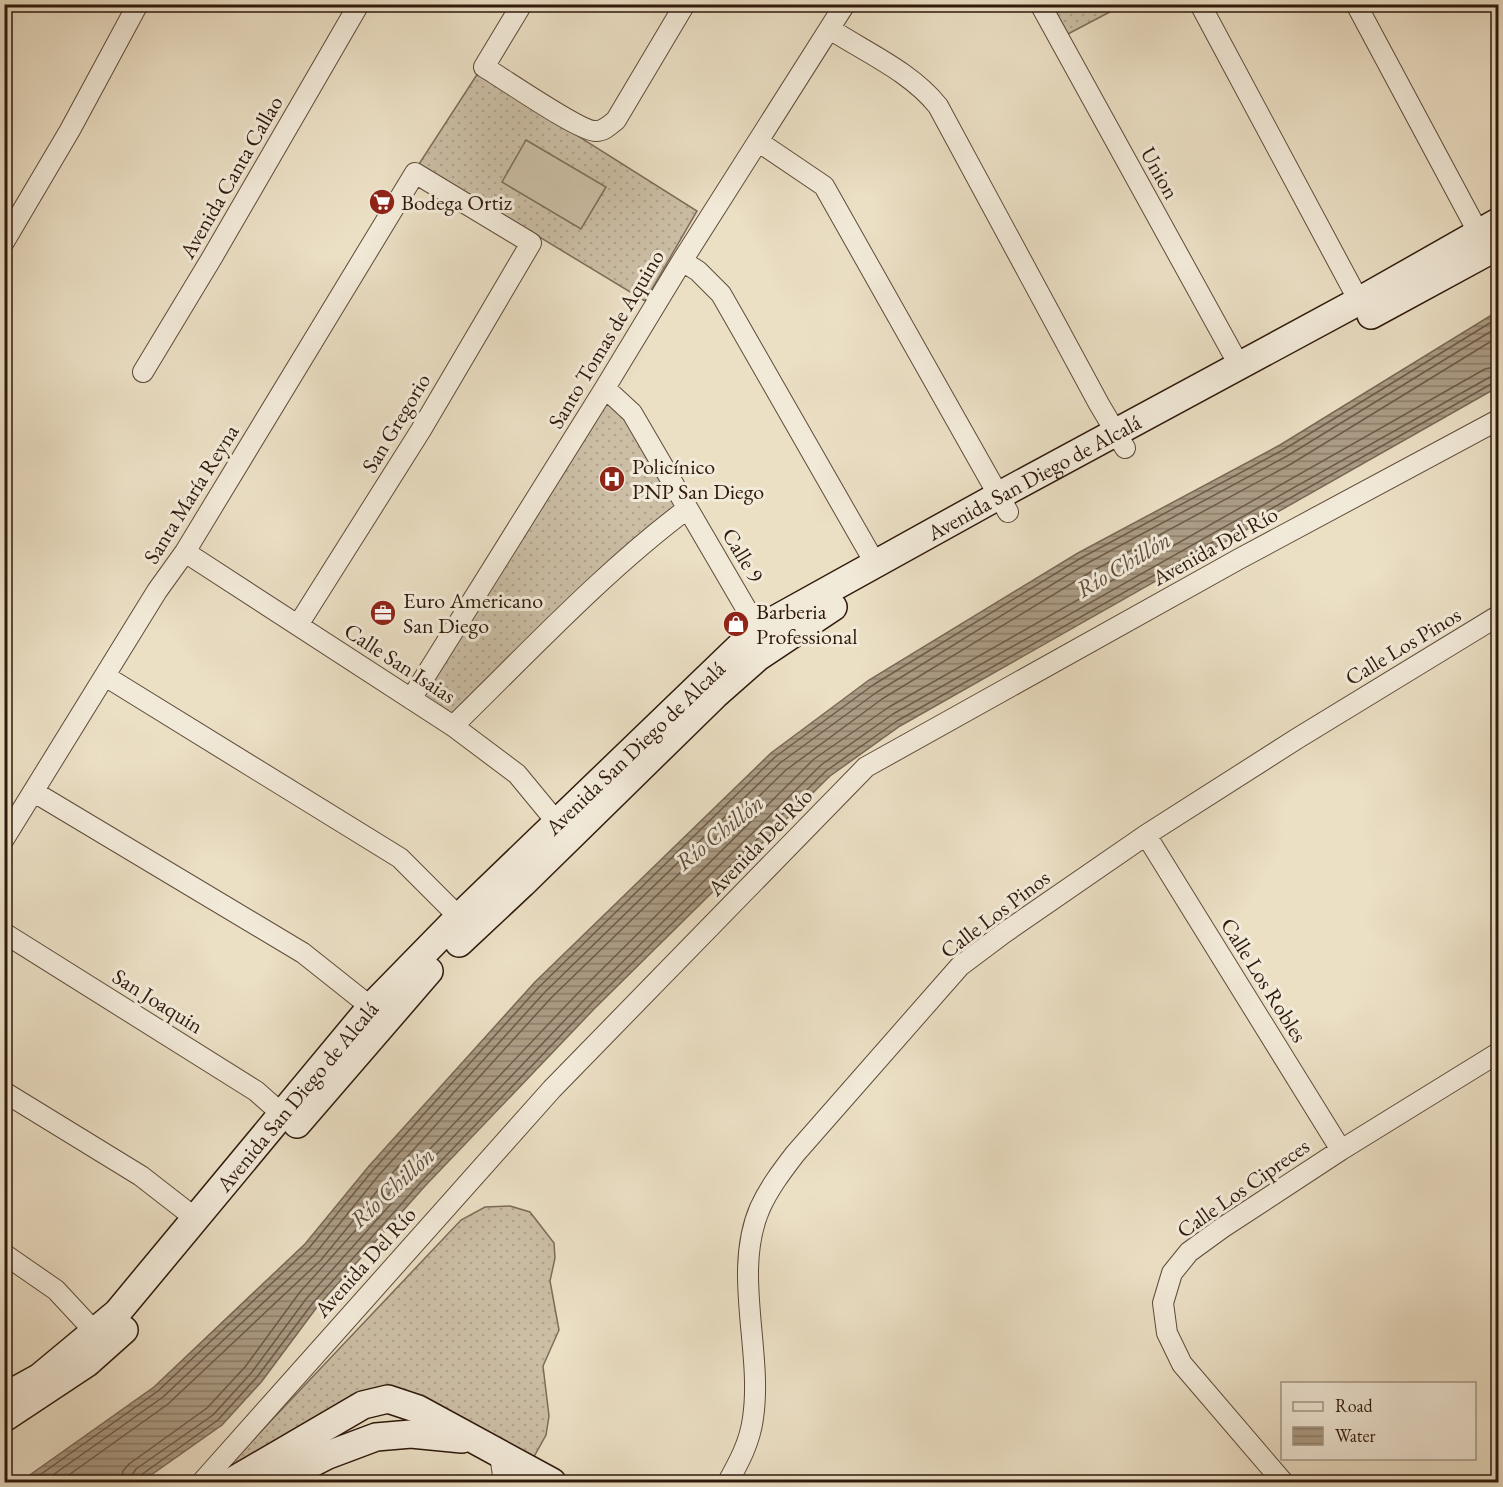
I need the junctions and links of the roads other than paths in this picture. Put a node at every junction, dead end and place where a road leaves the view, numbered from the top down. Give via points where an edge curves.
1 (138, 4) edge
2 (359, 4) edge
3 (522, 4) edge
4 (685, 4) edge
5 (844, 4) edge
6 (1040, 4) edge
7 (1200, 4) edge
8 (1356, 4) edge
9 (830, 29) junction
10 (759, 142) junction
11 (415, 173) joint
12 (1491, 238) edge
13 (4, 242) edge
14 (682, 261) junction
15 (1359, 300) junction
16 (1239, 365) junction
17 (143, 372) dead end
18 (605, 388) junction
19 (1498, 420) edge
20 (1120, 440) junction
21 (1003, 504) junction
22 (687, 509) junction
23 (185, 552) junction
24 (875, 564) junction
25 (1498, 616) edge
26 (297, 625) junction
27 (758, 629) junction
28 (105, 676) junction
29 (411, 699) junction
30 (453, 726) junction
31 (34, 792) junction
32 (563, 830) junction
33 (1146, 835) junction
34 (4, 839) edge
35 (459, 917) junction
36 (4, 933) edge
37 (371, 1007) junction
38 (1498, 1053) edge
39 (4, 1092) edge
40 (282, 1114) junction
41 (1341, 1150) junction
42 (195, 1218) junction
43 (4, 1254) edge
44 (95, 1332) junction
45 (4, 1397) edge
46 (4, 1418) edge
47 (472, 1440) junction
48 (500, 1455) junction
49 (202, 1482) edge
50 (231, 1482) edge
51 (275, 1482) edge
52 (504, 1482) edge
53 (552, 1482) edge
54 (728, 1482) edge
55 (1283, 1482) edge

1 - 13 street
2 - 17 street, Avenida Canta Callao
3 - 4 street via 484,67 571,121 596,131 616,120
5 - 9 street, Santo Tomas de Aquino
6 - 16 street, Union
7 - 15 street
8 - 12 street
9 - 10 street, Santo Tomas de Aquino
9 - 20 street via 910,79 938,106
10 - 14 street, Santo Tomas de Aquino
10 - 21 street via 825,186
11 - 23 street, Santa María Reyna
11 - 26 street, San Gregorio via 531,243 421,430
12 - 15 main road, Avenida San Diego de Alcalá
12 - 20 main road, Avenida San Diego de Alcalá
14 - 18 street, Santo Tomas de Aquino
14 - 24 street via 721,294
15 - 16 main road, Avenida San Diego de Alcalá
16 - 20 main road, Avenida San Diego de Alcalá
18 - 22 street, Calle 9 via 632,414
18 - 29 street, Santo Tomas de Aquino
19 - 49 street, Avenida Del Río via 866,767 552,1089
20 - 21 main road, Avenida San Diego de Alcalá
21 - 24 main road, Avenida San Diego de Alcalá
21 - 32 main road, Avenida San Diego de Alcalá via 766,651
22 - 27 street, Calle 9
22 - 30 street via 591,592
23 - 26 street, Calle San Isaias
23 - 28 street, Santa María Reyna
24 - 27 main road, Avenida San Diego de Alcalá
25 - 33 street, Calle Los Pinos
26 - 29 street, Calle San Isaias
27 - 32 main road, Avenida San Diego de Alcalá
28 - 31 street, Santa María Reyna
28 - 35 street via 400,858
29 - 30 street, Calle San Isaias
30 - 32 street, Calle San Isaias via 517,774
31 - 34 street, Santa María Reyna
31 - 37 street via 303,953
32 - 35 main road, Avenida San Diego de Alcalá
32 - 46 main road, Avenida San Diego de Alcalá via 433,967 123,1332 87,1363
33 - 41 street, Calle Los Robles
33 - 54 street, Calle Los Pinos via 960,966 774,1182 759,1210 750,1242 748,1274 756,1386 753,1419 746,1448
35 - 37 main road, Avenida San Diego de Alcalá
36 - 40 street, San Joaquin via 256,1091
37 - 40 main road, Avenida San Diego de Alcalá
38 - 41 street, Calle Los Cipreces
39 - 42 street via 141,1176
40 - 42 main road, Avenida San Diego de Alcalá
41 - 55 street, Calle Los Cipreces via 1189,1252 1172,1273 1163,1303 1167,1333 1182,1364
42 - 44 main road, Avenida San Diego de Alcalá via 117,1313
43 - 44 street via 56,1290
44 - 45 main road, Avenida San Diego de Alcalá via 40,1377
47 - 48 main road
47 - 50 main road via 418,1409 388,1399 363,1405
47 - 51 main road via 411,1434 376,1437 328,1455
48 - 52 street
48 - 53 main road

